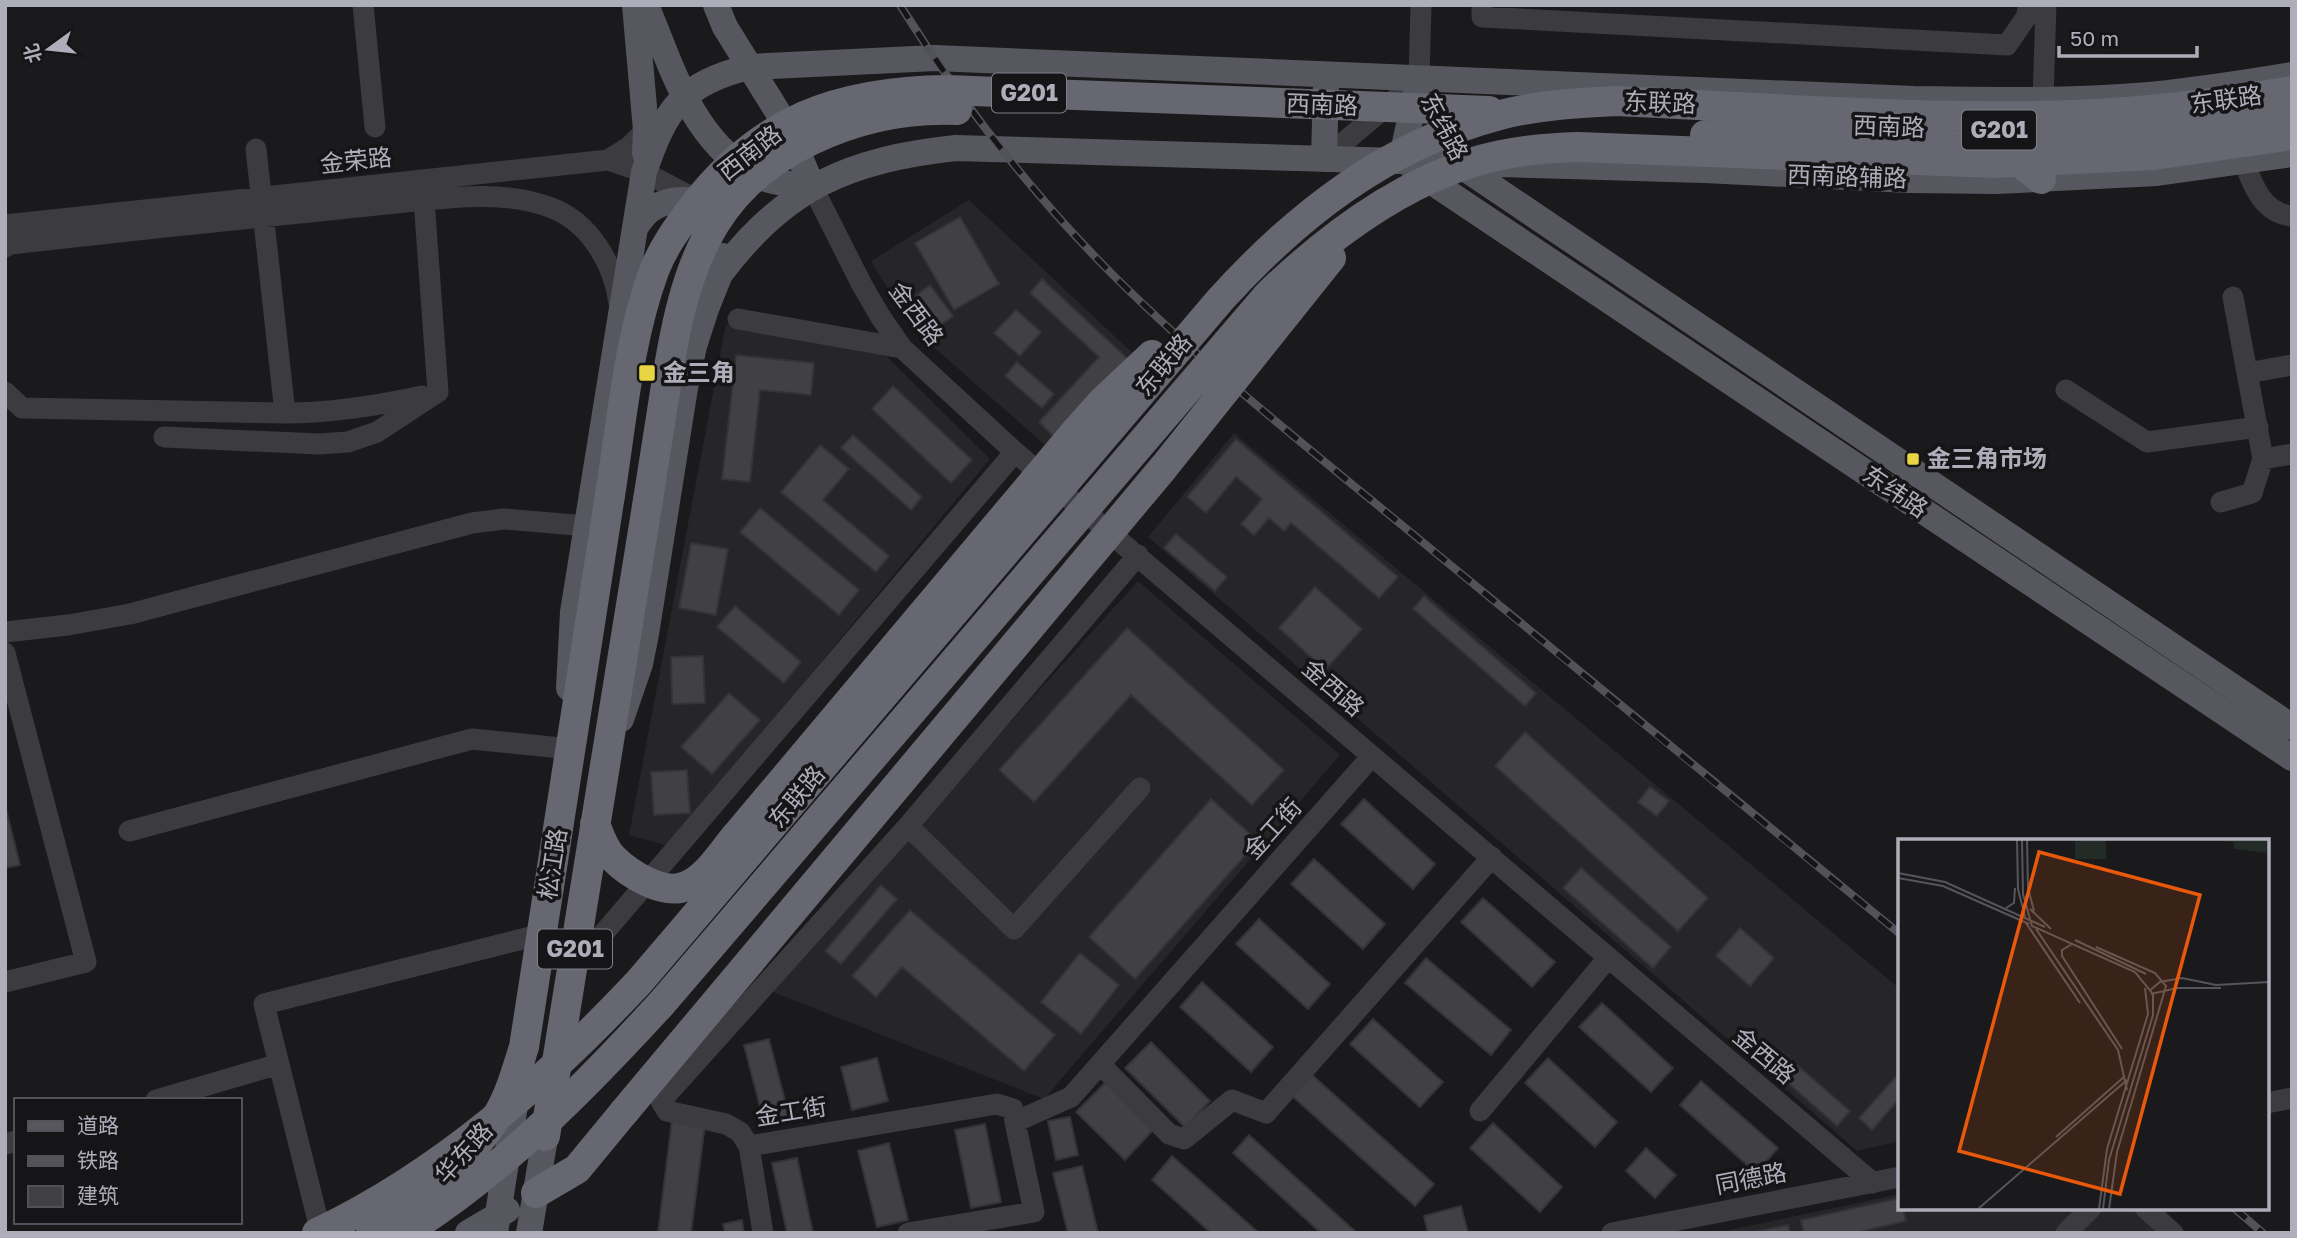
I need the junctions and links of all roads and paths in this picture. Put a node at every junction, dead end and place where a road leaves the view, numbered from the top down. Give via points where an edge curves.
1 (363, 5) edge
2 (635, 5) edge
3 (646, 5) edge
4 (716, 5) edge
5 (1421, 5) edge
6 (1482, 5) edge
7 (2028, 5) edge
8 (2046, 5) edge
9 (749, 67) junction
10 (1326, 75) junction
11 (2292, 75) edge
12 (1419, 79) junction
13 (2292, 91) edge
14 (684, 96) junction
15 (2043, 100) junction
16 (2292, 106) edge
17 (2292, 121) edge
18 (376, 127) dead end
19 (1706, 127) junction
20 (646, 130) junction
21 (2292, 135) edge
22 (2000, 146) junction
23 (256, 149) dead end
24 (2292, 154) edge
25 (1324, 159) junction
26 (608, 160) junction
27 (1401, 162) junction
28 (2244, 162) junction
29 (1457, 163) junction
30 (644, 172) junction
31 (2041, 179) junction
32 (813, 188) junction
33 (1395, 198) junction
34 (424, 200) junction
35 (704, 204) junction
36 (263, 207) junction
37 (2292, 216) edge
38 (5, 225) edge
39 (635, 228) junction
40 (5, 247) edge
41 (1254, 263) junction
42 (720, 274) junction
43 (2234, 297) dead end
44 (621, 315) junction
45 (738, 319) dead end
46 (902, 348) junction
47 (2292, 365) edge
48 (2247, 373) junction
49 (2066, 390) dead end
50 (5, 392) edge
51 (438, 392) junction
52 (285, 413) junction
53 (2258, 427) junction
54 (164, 437) dead end
55 (1015, 452) junction
56 (2292, 454) edge
57 (2263, 459) junction
58 (610, 495) joint
59 (648, 500) joint
60 (2221, 502) dead end
61 (587, 526) junction
62 (1138, 555) junction
63 (5, 632) edge
64 (5, 653) edge
65 (2292, 727) edge
66 (571, 749) junction
67 (607, 753) junction
68 (1372, 756) junction
69 (2292, 758) edge
70 (1140, 788) dead end
71 (595, 824) junction
72 (908, 827) junction
73 (129, 831) dead end
74 (1492, 858) junction
75 (647, 881) junction
76 (542, 934) junction
77 (1608, 958) junction
78 (572, 970) junction
79 (5, 982) edge
80 (524, 1047) junction
81 (279, 1064) junction
82 (1100, 1064) junction
83 (163, 1098) edge
84 (2292, 1098) edge
85 (2269, 1103) edge
86 (1480, 1111) dead end
87 (1015, 1122) junction
88 (544, 1144) junction
89 (749, 1146) junction
90 (470, 1151) junction
91 (505, 1171) junction
92 (1898, 1177) edge
93 (1872, 1183) junction
94 (536, 1193) junction
95 (2089, 1210) edge
96 (2147, 1210) edge
97 (497, 1224) edge
98 (319, 1233) edge
99 (371, 1233) edge
100 (404, 1233) edge
101 (415, 1233) edge
102 (468, 1233) edge
103 (529, 1233) edge
104 (763, 1233) edge
105 (908, 1233) edge
106 (1612, 1233) edge
107 (2066, 1233) edge
108 (2173, 1233) edge

1 - 18 street
2 - 20 main road
3 - 14 main road
4 - 9 main road
5 - 12 street
6 - 7 street via 1482,17 2007,45 2027,16
8 - 15 street
9 - 10 main road, 西南路 via 935,58
9 - 14 main road, 西南路 via 700,83
9 - 32 main road via 787,128
10 - 12 main road, 西南路
10 - 25 main road
11 - 15 main road via 2147,95
12 - 15 main road
12 - 25 street
12 - 27 main road, 东纬路
12 - 29 main road, 东纬路
13 - 41 highway, 东联路, bridge via 2208,104 2076,115 1912,114 1616,101 1503,114 1398,155 1327,199
14 - 20 street
14 - 30 main road via 669,114
14 - 32 main road via 724,153 752,173
16 - 19 highway, 西南路 / G201 via 2063,129
17 - 22 highway, 西南路 / G201 via 2149,139
19 - 22 highway, 西南路 / G201 via 1824,141
19 - 58 highway, 西南路 / G201, bridge via 948,90 912,90 838,103 783,127 739,156 668,241 655,268 635,339
19 - 59 highway, 西南路 / G201, bridge via 947,110 855,122 776,160 752,179 711,227 677,321
20 - 26 street
20 - 30 main road
21 - 33 highway, 东联路, bridge via 2154,155 1995,163 1539,148 1467,164
22 - 31 highway
23 - 36 street
24 - 28 main road, 西南路辅路
25 - 27 main road
25 - 32 main road via 956,148 877,160
26 - 30 street, 金荣路
26 - 36 street, 金荣路
27 - 29 main road, 西南路辅路
27 - 69 main road, 东纬路
28 - 31 main road, 西南路辅路 via 2157,173
28 - 37 street via 2265,204 2280,215
29 - 31 main road, 西南路辅路 via 1909,180
29 - 65 main road, 东纬路
30 - 35 street, 金荣路
30 - 39 main road
32 - 42 main road via 758,228
32 - 46 street, 金西路 via 868,296
33 - 94 highway, bridge via 1328,261 1164,467 577,1169
33 - 100 highway, 东联路, bridge via 1331,239 1268,295 614,1055 517,1149
34 - 36 street, 金荣路
34 - 44 street, 金荣路 via 491,196 555,209 594,241 609,264
34 - 51 street
35 - 39 main road via 669,201 643,216
35 - 42 main road via 723,234
36 - 38 street, 金荣路
36 - 40 street, 金荣路
36 - 52 street
39 - 44 main road
41 - 75 highway, bridge via 1130,375 1077,430 700,878 669,889
41 - 98 highway, 东联路, bridge via 591,1033 451,1152 391,1194
42 - 67 main road via 685,388 640,664
43 - 48 street
44 - 61 main road
45 - 46 street
46 - 55 street, 金西路
47 - 48 street
48 - 53 street
49 - 53 street via 2147,442
50 - 52 street via 22,408
51 - 52 street via 346,410
51 - 54 street via 377,432 348,442
53 - 57 street
55 - 62 street, 金西路
55 - 75 street
56 - 57 street
57 - 60 street via 2252,493
58 - 66 highway, 松江路
59 - 67 highway, 松江路 / G201
61 - 63 street via 504,519 472,523 130,614
61 - 66 main road via 571,638
62 - 68 street, 金西路
62 - 72 street, 金工街
64 - 79 street via 86,962
66 - 73 street via 472,739
66 - 76 highway, 松江路 / G201
67 - 71 highway, 松江路 / G201
68 - 74 street, 金西路
68 - 82 street, 金工街
70 - 72 street via 1014,929
71 - 75 highway via 612,858
71 - 78 highway, 松江路 / G201
72 - 89 street, 金工街 via 661,1101 667,1111 726,1124 740,1132
74 - 77 street, 金西路
74 - 82 street via 1266,1113 1232,1100 1184,1139 1169,1134
75 - 78 street
76 - 80 highway, 松江路 / G201
76 - 81 street via 264,1004
77 - 86 street
77 - 93 street, 金西路
78 - 88 highway, 松江路 / G201
80 - 90 highway, 华东路 / G201 via 495,1120
80 - 91 main road, 松江路
81 - 83 street
81 - 98 street
82 - 87 street, 金工街 via 1071,1097
84 - 85 street
87 - 89 street, 金工街 via 1013,1109 997,1104
87 - 105 street via 1034,1212
88 - 91 highway, 华东路
88 - 94 main road, 松江路
89 - 104 street
90 - 98 main road via 399,1200
90 - 99 highway, 华东路 / G201 via 434,1187
91 - 97 main road, 松江路
91 - 101 highway, 华东路
92 - 93 street, 同德路
93 - 106 street, 同德路
94 - 97 main road
94 - 103 main road, 松江路
95 - 107 street
96 - 108 street
97 - 102 main road

